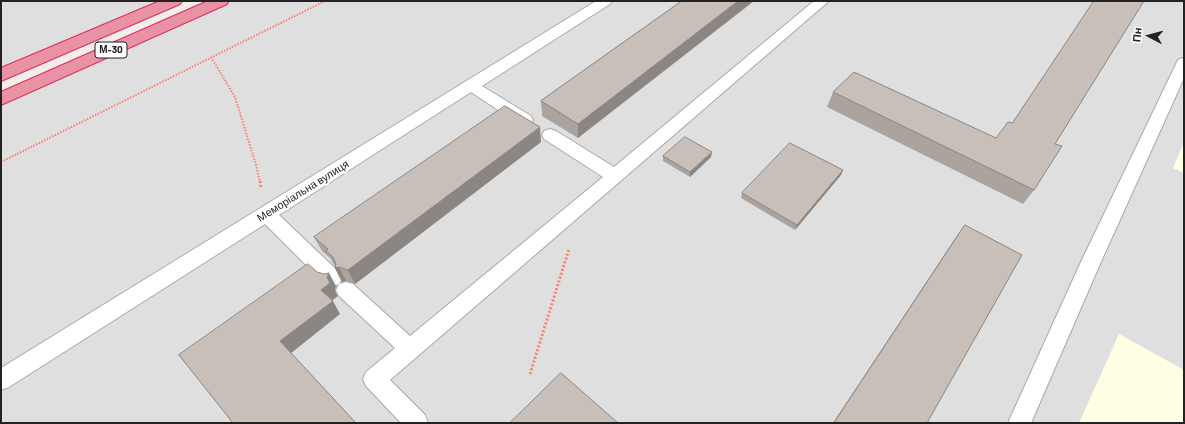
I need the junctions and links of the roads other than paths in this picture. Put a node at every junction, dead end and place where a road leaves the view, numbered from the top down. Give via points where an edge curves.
1 (174, 1) edge
2 (221, 1) edge
3 (605, 1) edge
4 (822, 1) edge
5 (1184, 62) edge
6 (1, 75) edge
7 (470, 85) junction
8 (1, 99) edge
9 (615, 176) junction
10 (266, 214) junction
11 (410, 349) junction
12 (1, 380) edge
13 (417, 423) edge
14 (1019, 423) edge

1 - 6 highway, М-30
2 - 8 highway, М-30
3 - 7 lane, Меморіальна вулиця
4 - 9 lane
5 - 14 lane
7 - 9 lane
7 - 10 lane, Меморіальна вулиця
9 - 11 lane
10 - 11 lane
10 - 12 lane, Меморіальна вулиця
11 - 13 lane via 374,379

